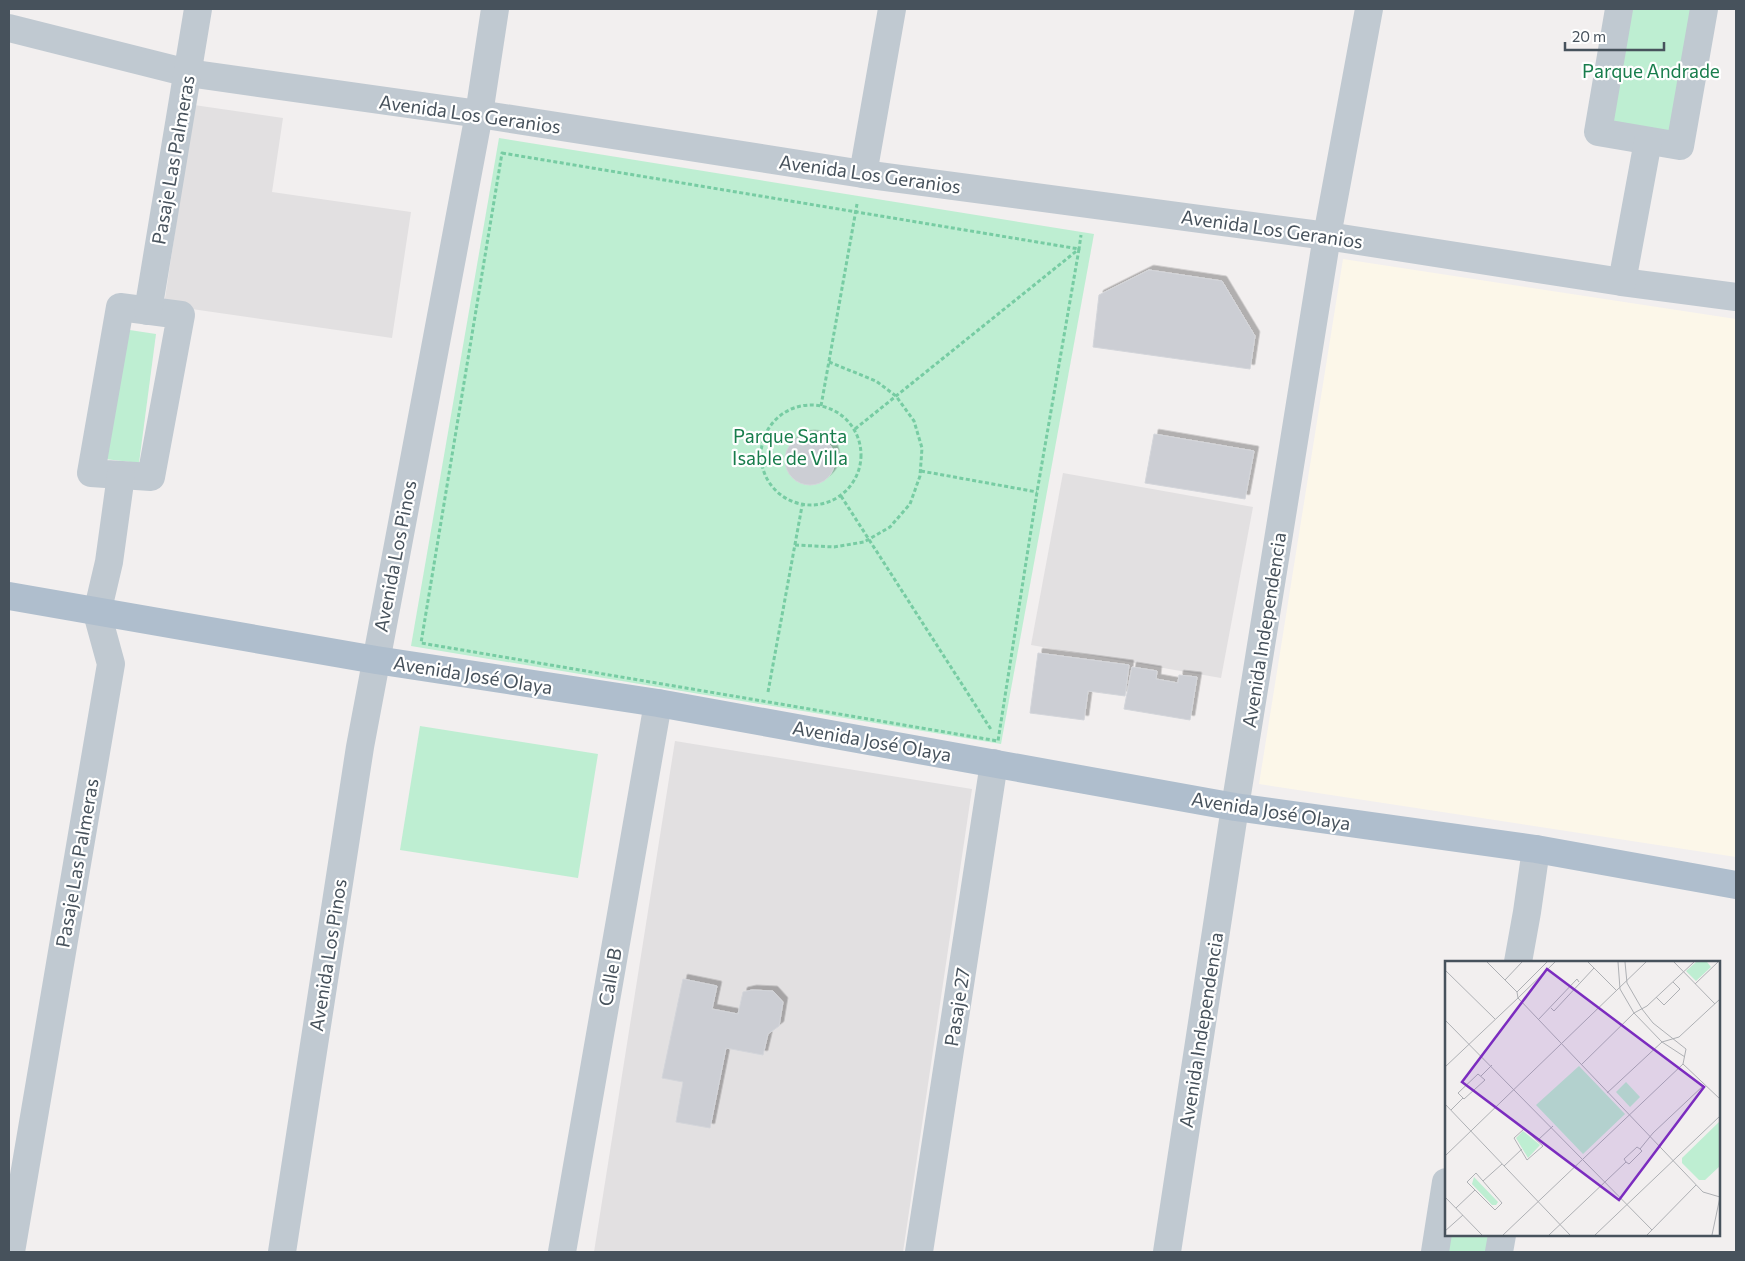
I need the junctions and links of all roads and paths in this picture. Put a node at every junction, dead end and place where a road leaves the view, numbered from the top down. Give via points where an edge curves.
1 (198, 9) edge
2 (495, 9) edge
3 (892, 9) edge
4 (1369, 9) edge
5 (1620, 9) edge
6 (1704, 9) edge
7 (9, 28) edge
8 (188, 73) junction
9 (479, 114) junction
10 (1648, 141) junction
11 (863, 174) junction
12 (1085, 204) junction
13 (856, 212) junction
14 (1327, 236) junction
15 (1079, 249) junction
16 (1622, 282) junction
17 (1736, 297) edge
18 (148, 311) junction
19 (829, 362) junction
20 (896, 396) junction
21 (821, 406) junction
22 (855, 429) junction
23 (921, 472) junction
24 (121, 475) junction
25 (1037, 492) junction
26 (841, 496) junction
27 (802, 506) junction
28 (868, 540) junction
29 (795, 545) junction
30 (9, 596) edge
31 (96, 612) junction
32 (376, 660) junction
33 (658, 703) junction
34 (766, 703) junction
35 (996, 752) junction
36 (1235, 807) junction
37 (1536, 849) junction
38 (1736, 885) edge
39 (1518, 961) edge
40 (1445, 1188) edge
41 (1502, 1236) edge
42 (11, 1252) edge
43 (282, 1252) edge
44 (562, 1252) edge
45 (919, 1252) edge
46 (1167, 1252) edge
47 (1435, 1252) edge
48 (1499, 1252) edge

1 - 8 street, Pasaje Las Palmeras
2 - 9 street, Avenida Los Pinos
3 - 11 street
4 - 14 street, Avenida Independencia
5 - 10 street via 1598,132
6 - 10 street via 1680,146
7 - 8 street, Avenida Los Geranios
8 - 9 street, Avenida Los Geranios
8 - 18 street, Pasaje Las Palmeras
9 - 11 street, Avenida Los Geranios
9 - 32 street, Avenida Los Pinos
10 - 16 street
11 - 12 street, Avenida Los Geranios
11 - 13 path
12 - 14 street, Avenida Los Geranios
12 - 15 path
13 - 15 path
13 - 19 path
13 - 34 path via 502,153 421,643
14 - 16 street, Avenida Los Geranios
14 - 36 street, Avenida Independencia
15 - 20 path
15 - 25 path
16 - 17 street, Avenida Los Geranios
18 - 24 street via 120,307 91,473
18 - 24 street via 181,316 151,477
19 - 20 path via 876,381
19 - 21 path
20 - 22 path
20 - 23 path via 914,421 922,448
21 - 22 path via 831,408
21 - 27 path via 798,406 784,412 771,424 763,438 760,454 762,471 770,486 783,498
22 - 26 path via 861,444 862,460 857,477
23 - 25 path
23 - 28 path via 910,504 890,527
24 - 31 street via 109,562
25 - 35 path
26 - 27 path via 816,506
26 - 28 path
27 - 29 path
28 - 29 path via 834,547
28 - 35 path
29 - 34 path
30 - 31 main road, Avenida José Olaya
31 - 32 main road, Avenida José Olaya
31 - 42 street, Pasaje Las Palmeras via 111,664
32 - 33 main road, Avenida José Olaya
32 - 43 street, Avenida Los Pinos
33 - 35 main road, Avenida José Olaya
33 - 44 street, Calle B
34 - 35 path
35 - 36 main road, Avenida José Olaya
35 - 45 street, Pasaje 27
36 - 37 main road, Avenida José Olaya
36 - 46 street, Avenida Independencia
37 - 38 main road, Avenida José Olaya
37 - 39 street
40 - 47 street
41 - 48 street

